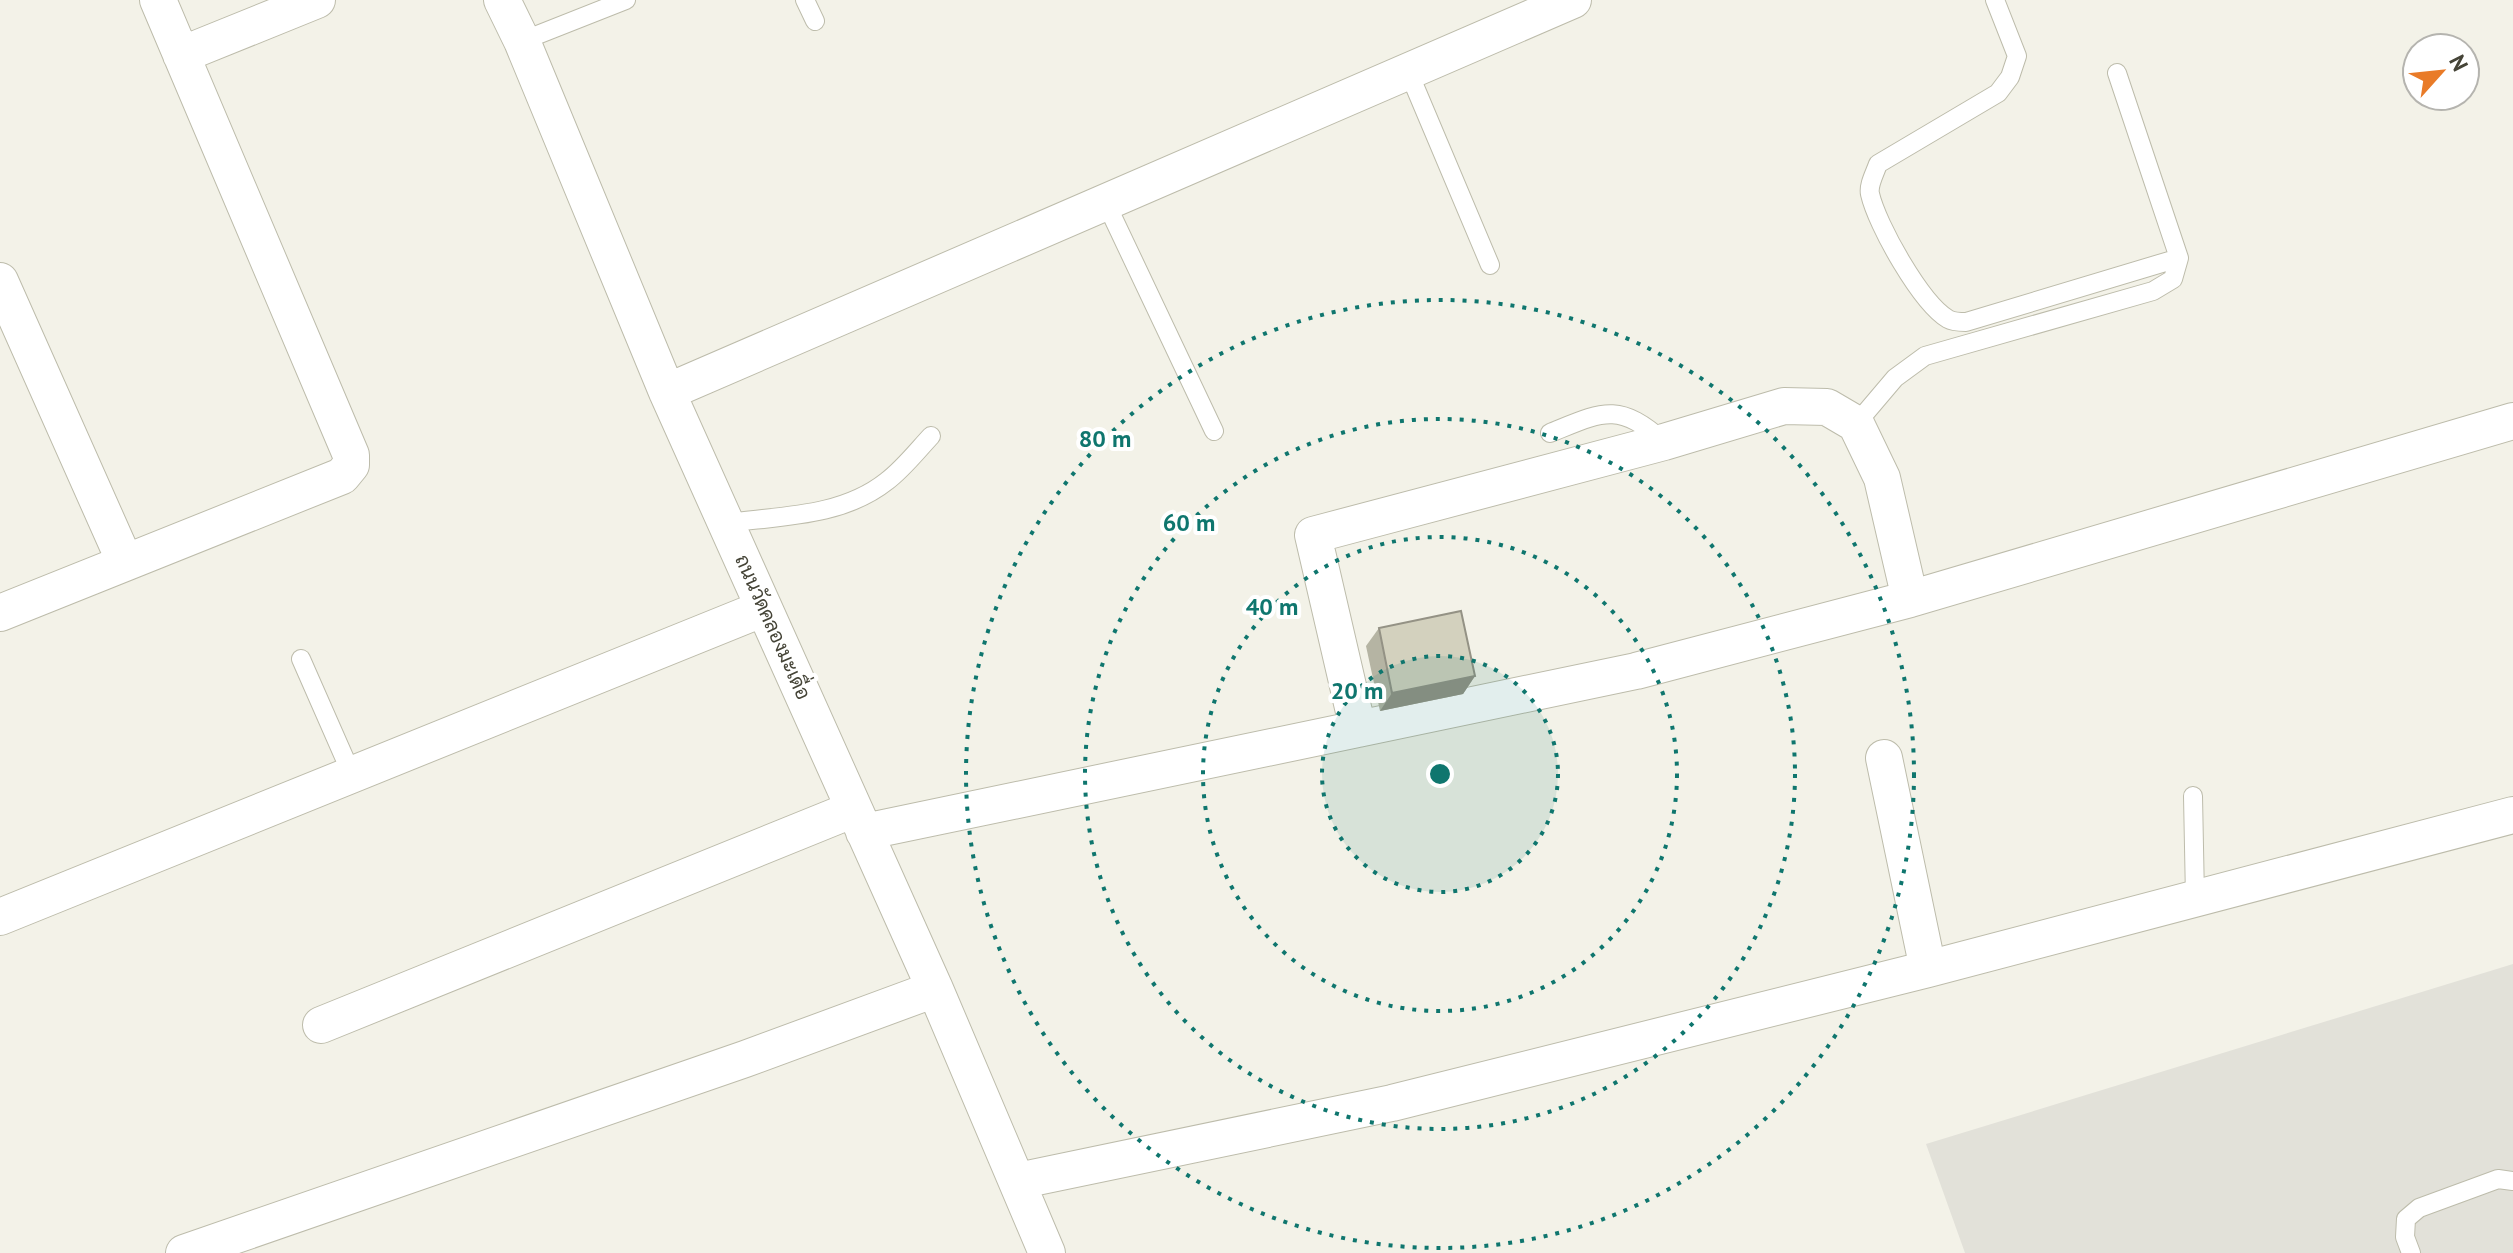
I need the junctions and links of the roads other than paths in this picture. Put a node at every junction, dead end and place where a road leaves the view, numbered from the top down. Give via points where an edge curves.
1 (158, 0) edge
2 (317, 0) edge
3 (502, 0) edge
4 (626, 0) edge
5 (805, 0) edge
6 (1995, 0) edge
7 (1559, 3) edge
8 (815, 21) dead end
9 (522, 41) junction
10 (181, 55) junction
11 (1409, 73) junction
12 (2117, 73) dead end
13 (1106, 203) junction
14 (2179, 258) junction
15 (1490, 265) dead end
16 (0, 281) edge
17 (667, 392) junction
18 (2513, 421) edge
19 (1856, 424) junction
20 (1214, 431) dead end
21 (1550, 433) dead end
22 (931, 436) dead end
23 (1664, 442) junction
24 (726, 523) junction
25 (125, 562) junction
26 (1910, 599) junction
27 (764, 608) junction
28 (0, 613) edge
29 (301, 659) dead end
30 (1358, 729) junction
31 (1884, 758) dead end
32 (352, 775) junction
33 (2193, 796) dead end
34 (2513, 815) edge
35 (859, 821) junction
36 (2195, 898) junction
37 (0, 917) edge
38 (1928, 969) junction
39 (935, 989) junction
40 (321, 1025) dead end
41 (1018, 1181) junction
42 (2513, 1181) edge
43 (184, 1253) edge
44 (1047, 1253) edge
45 (2411, 1253) edge

1 - 10 street
2 - 10 street
3 - 9 street, ถนนวัดคลองมะเดื่อ
4 - 9 lane
5 - 8 lane
6 - 14 lane via 2017,56 2010,77 1998,93 1878,164 1869,190 1905,268 1929,304 1951,321 1966,322
7 - 11 street
9 - 17 street, ถนนวัดคลองมะเดื่อ
10 - 25 street via 351,465 342,476
11 - 13 street
11 - 15 lane
12 - 14 lane
13 - 17 street
13 - 20 lane
14 - 19 lane via 2173,279 2153,291 1925,356 1895,378
16 - 25 street
17 - 24 street, ถนนวัดคลองมะเดื่อ
18 - 26 street
19 - 23 street via 1827,407 1784,406
19 - 26 street via 1882,478
21 - 23 lane via 1598,414 1621,414 1643,423
22 - 24 lane via 889,481 861,498 822,511
23 - 30 street via 1313,535
24 - 27 street, ถนนวัดคลองมะเดื่อ
25 - 28 street
26 - 30 street via 1636,671
27 - 32 street
27 - 35 street, ถนนวัดคลองมะเดื่อ
29 - 32 lane
30 - 35 street
31 - 38 street
32 - 37 street
33 - 36 lane
34 - 36 street
35 - 39 street, ถนนวัดคลองมะเดื่อ
35 - 40 street
36 - 38 street
38 - 41 street via 1392,1103
39 - 41 street, ถนนวัดคลองมะเดื่อ
39 - 43 street
41 - 44 street, ถนนวัดคลองมะเดื่อ
42 - 45 lane via 2498,1179 2419,1208 2406,1219

